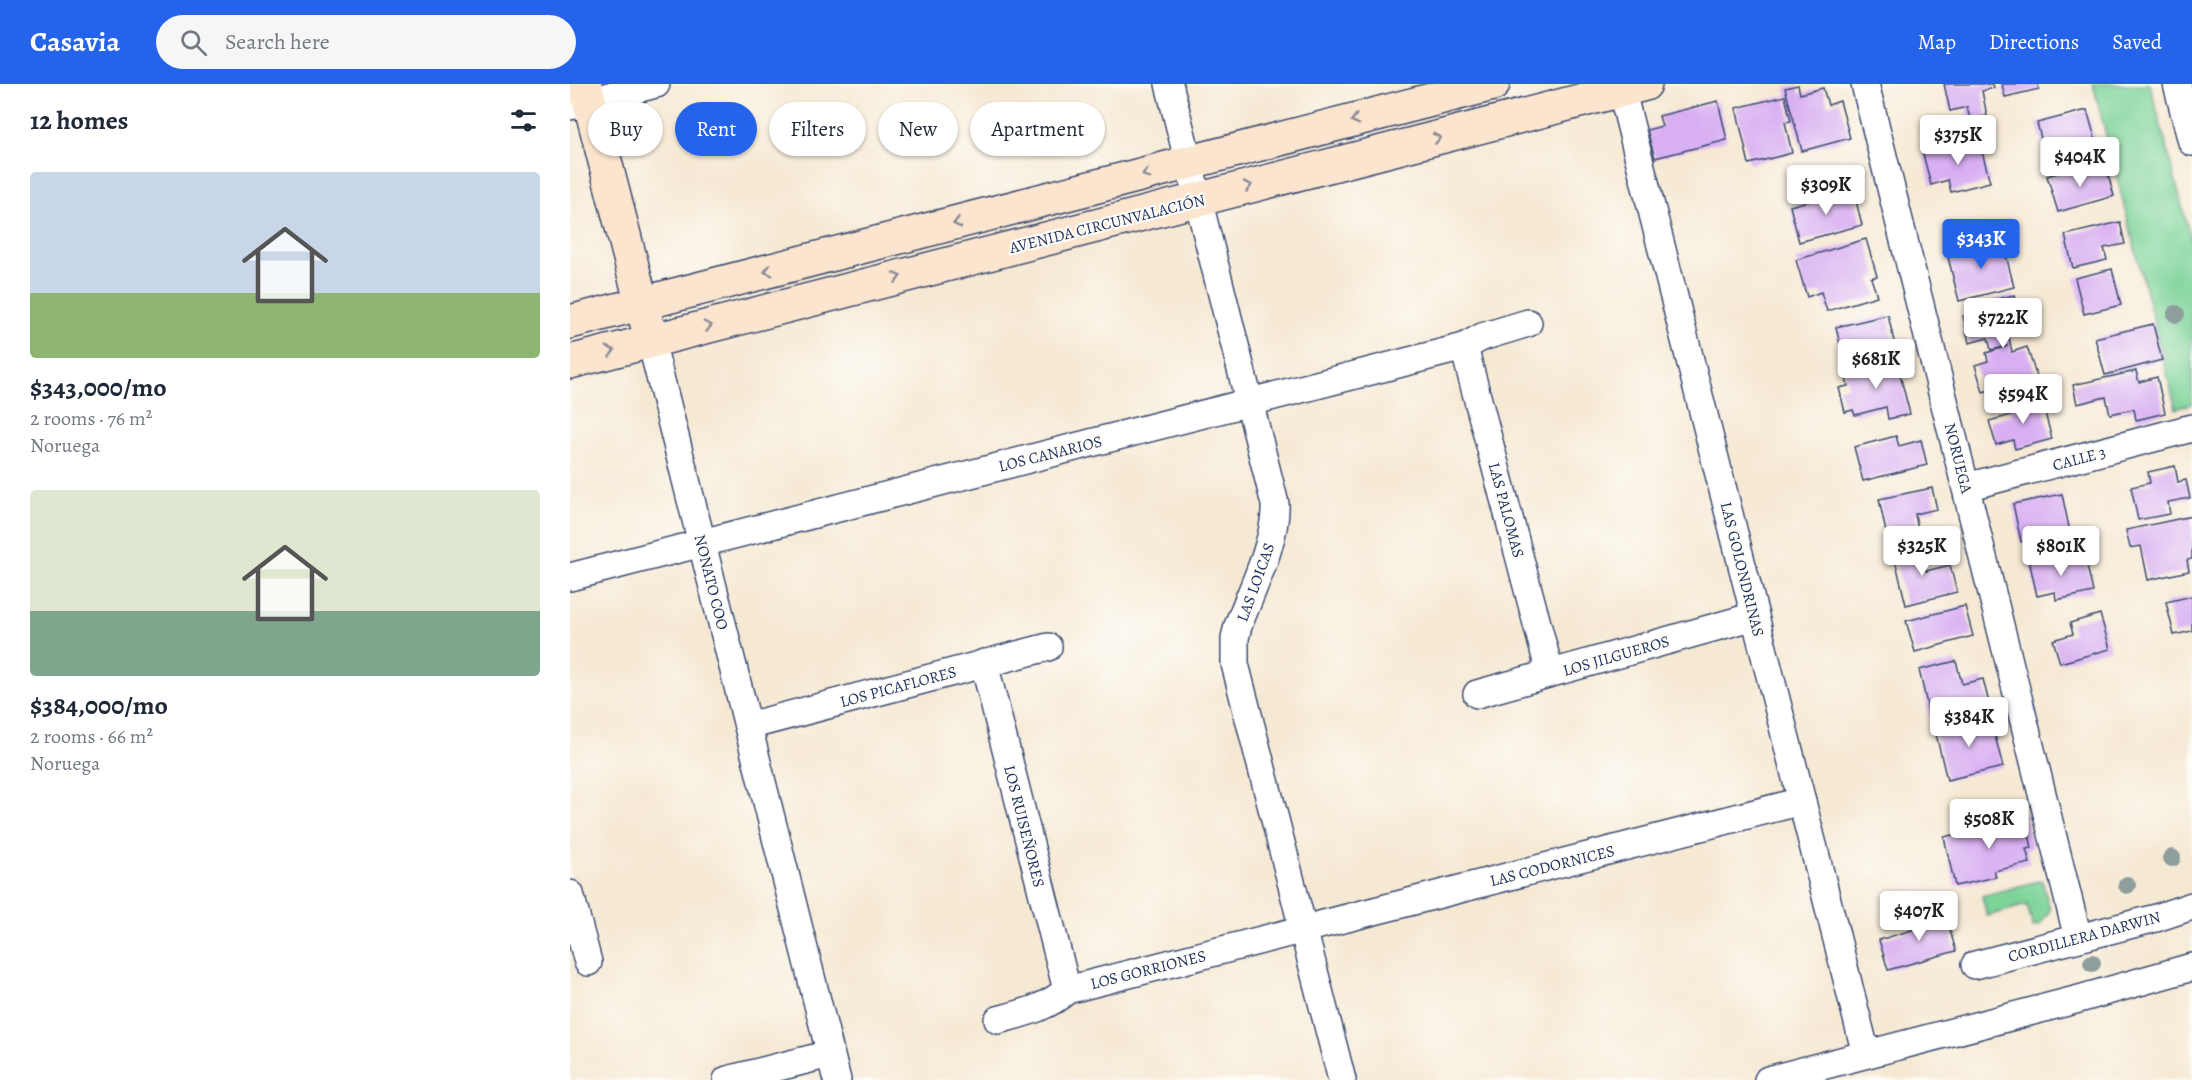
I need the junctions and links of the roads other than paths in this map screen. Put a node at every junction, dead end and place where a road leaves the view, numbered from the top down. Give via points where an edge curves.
1 (656, 84) edge
2 (1169, 84) edge
3 (1493, 84) edge
4 (1865, 84) edge
5 (2177, 84) edge
6 (1629, 86) edge
7 (581, 97) edge
8 (2192, 142) edge
9 (1190, 163) junction
10 (1199, 199) junction
11 (642, 304) junction
12 (570, 322) edge
13 (1528, 323) dead end
14 (651, 341) junction
15 (1464, 347) junction
16 (570, 362) edge
17 (1250, 402) junction
18 (2192, 428) edge
19 (1966, 487) junction
20 (702, 543) junction
21 (570, 577) edge
22 (1755, 616) junction
23 (1048, 647) dead end
24 (984, 663) junction
25 (1550, 673) junction
26 (1477, 694) dead end
27 (748, 726) junction
28 (1802, 801) junction
29 (571, 904) edge
30 (2192, 906) edge
31 (1303, 929) junction
32 (2078, 938) junction
33 (588, 962) dead end
34 (1975, 965) dead end
35 (2192, 967) edge
36 (1067, 990) junction
37 (998, 1020) dead end
38 (830, 1054) junction
39 (1866, 1054) junction
40 (727, 1080) edge
41 (837, 1080) edge
42 (1342, 1080) edge
43 (1768, 1080) edge

1 - 7 street
2 - 9 street, LAS LOICAS
3 -> 9 street
4 - 19 street, NORUEGA
5 - 8 street
10 -> 6 street, AVENIDA CIRCUNVALACIÓN
6 - 22 street, LAS GOLONDRINAS
7 - 11 street, NONATO COO
9 - 10 street, LAS LOICAS
9 -> 11 street
14 -> 10 street, AVENIDA CIRCUNVALACIÓN
10 - 17 street, LAS LOICAS
11 - 12 street
11 - 14 street, NONATO COO
13 - 15 street, LOS CANARIOS via 1482,337
16 -> 14 street, AVENIDA CIRCUNVALACIÓN
14 - 20 street, NONATO COO
15 - 17 street, LOS CANARIOS
15 - 25 street, LAS PALOMAS
17 - 20 street, LOS CANARIOS
17 - 31 street, LAS LOICAS via 1276,516 1238,626 1236,664
18 - 19 street, CALLE 3
19 - 32 street, NORUEGA
20 - 21 street, LOS CANARIOS
20 - 27 street, NONATO COO
22 - 25 street, LOS JILGUEROS
22 - 28 street, LAS GOLONDRINAS
23 - 24 street, LOS PICAFLORES
24 - 27 street, LOS PICAFLORES
24 - 36 street, LOS RUISEÑORES
25 - 26 street, LOS JILGUEROS
27 - 38 street, NONATO COO
28 - 31 street, LAS CODORNICES
28 - 39 street, LAS GOLONDRINAS
29 - 33 street
30 - 32 street, CORDILLERA DARWIN
31 - 36 street, LOS GORRIONES
31 - 42 street, LAS LOICAS
32 - 34 street, CORDILLERA DARWIN
35 - 39 street
36 - 37 street, LOS GORRIONES via 1034,1010
38 - 40 street
38 - 41 street, NONATO COO
39 - 43 street

